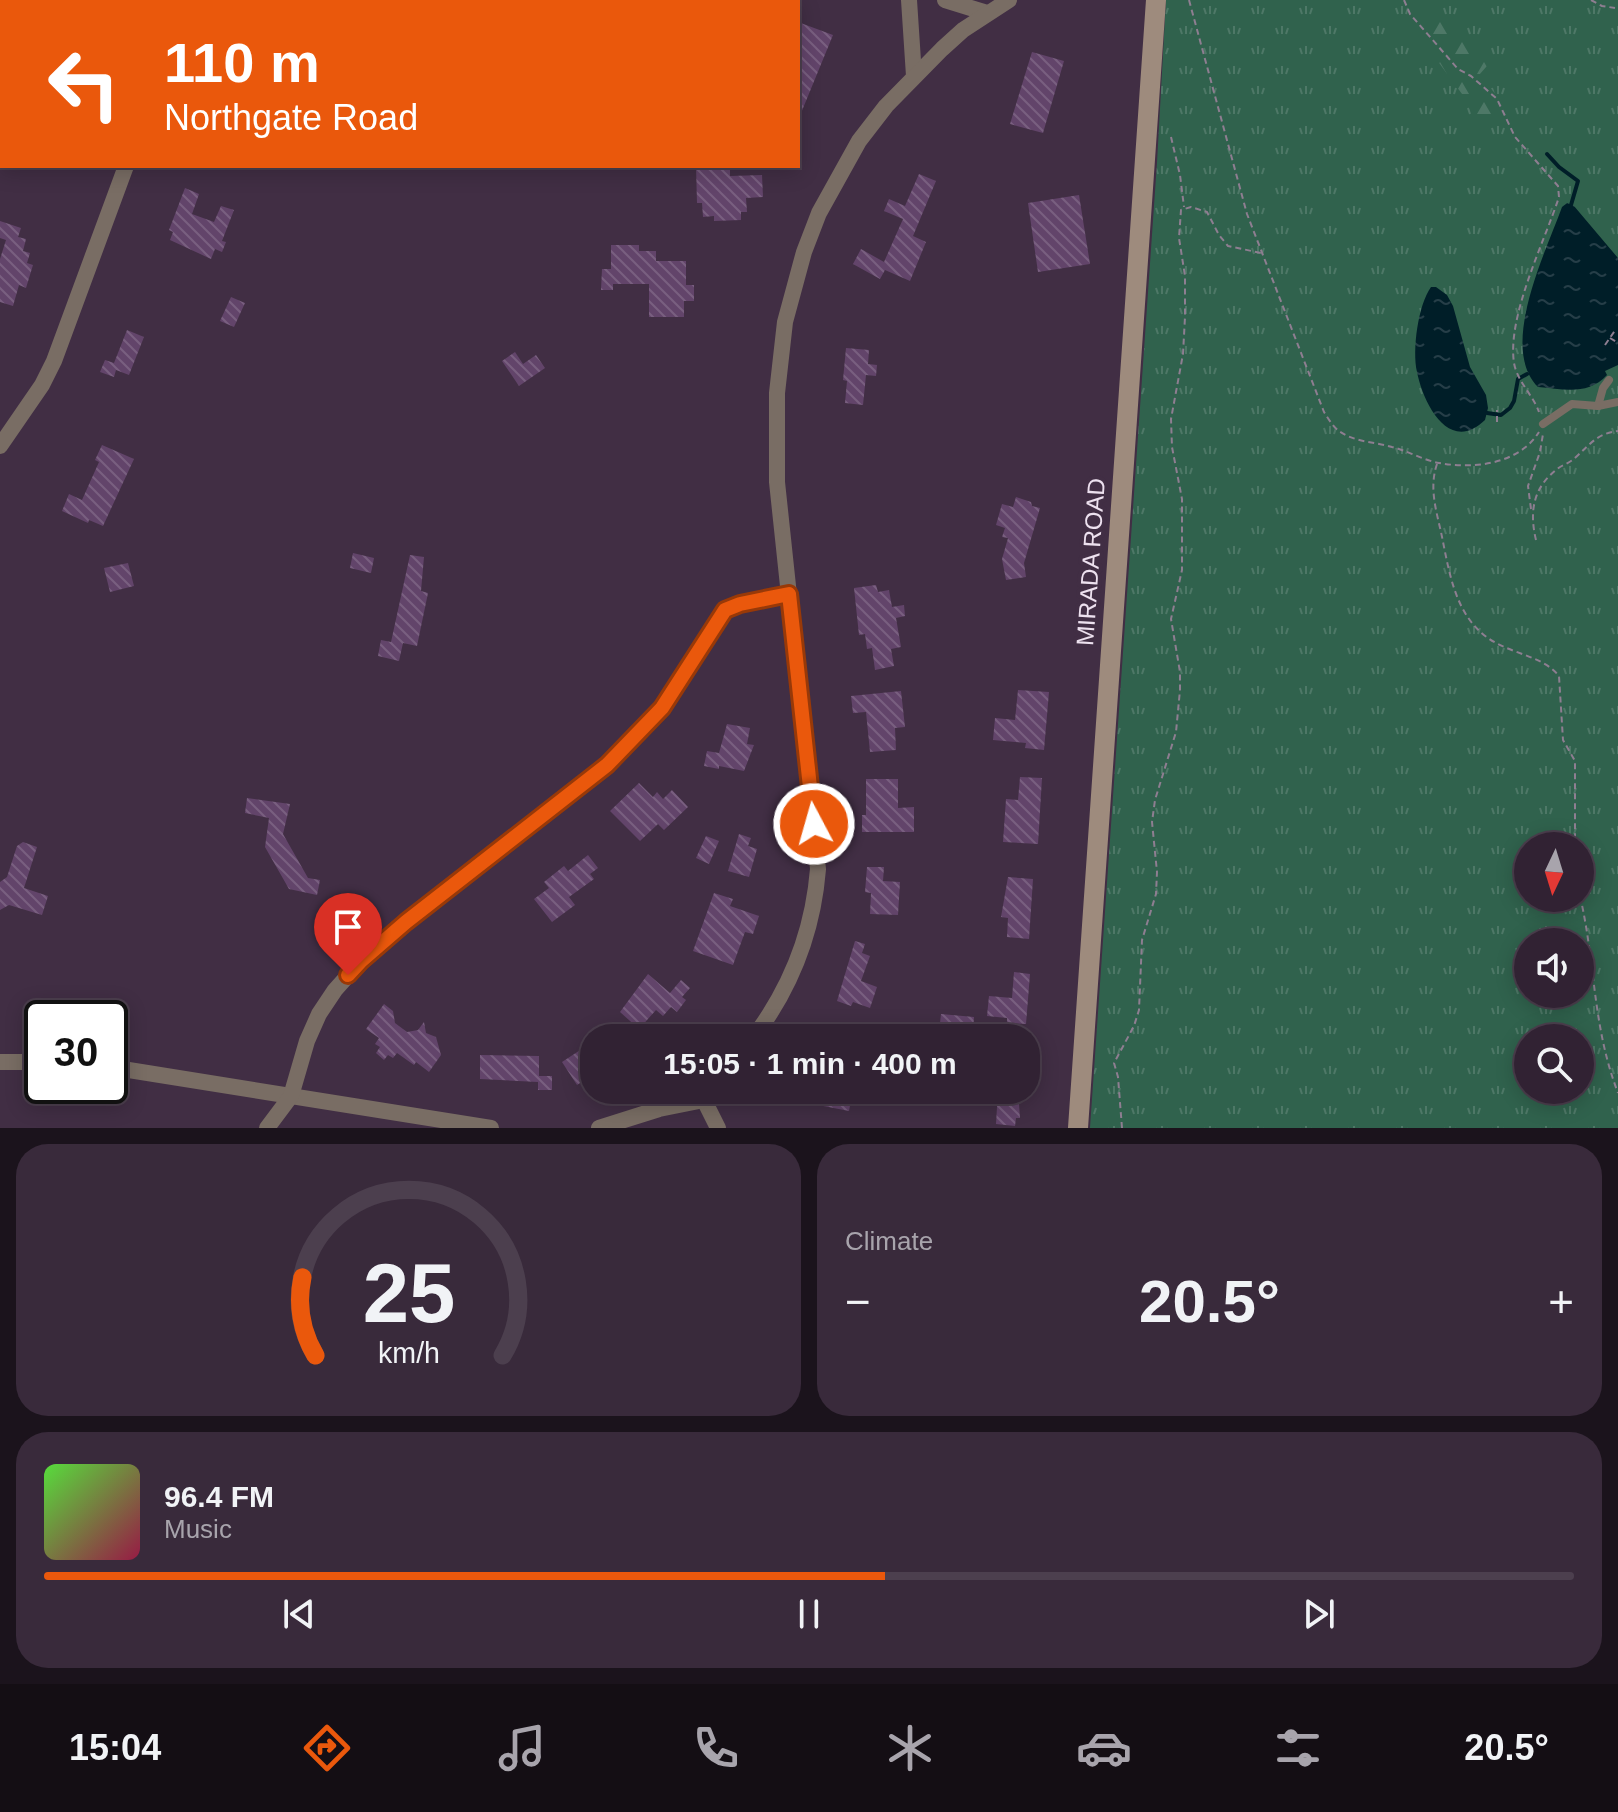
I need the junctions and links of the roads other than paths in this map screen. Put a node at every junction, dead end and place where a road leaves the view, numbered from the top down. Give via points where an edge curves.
1 (909, 0) edge
2 (945, 0) edge
3 (1009, 0) edge
4 (1156, 0) edge
5 (987, 13) junction
6 (914, 76) junction
7 (125, 168) edge
8 (1609, 380) dead end
9 (1618, 402) edge
10 (1598, 406) junction
11 (1543, 424) road end
12 (0, 446) edge
13 (789, 594) junction
14 (763, 1024) edge
15 (0, 1062) edge
16 (24, 1062) edge
17 (128, 1070) edge
18 (291, 1096) junction
19 (676, 1104) edge
20 (711, 1104) edge
21 (267, 1128) edge
22 (491, 1128) edge
23 (599, 1128) edge
24 (718, 1128) edge
25 (1078, 1128) edge

1 - 6 street
2 - 5 street
3 - 5 street
4 - 25 street, MIRADA ROAD
5 - 6 street
6 - 13 street via 859,141 837,179 819,213 793,289 780,346 776,417
7 - 12 street via 54,361
8 - 10 lane
9 - 10 lane
10 - 11 lane via 1572,404
13 - 14 street via 818,869 799,957
13 - 18 street via 725,610 662,708 607,765 361,961 319,1014
15 - 16 street
17 - 18 street
18 - 21 street
18 - 22 street
19 - 23 street
20 - 24 street

